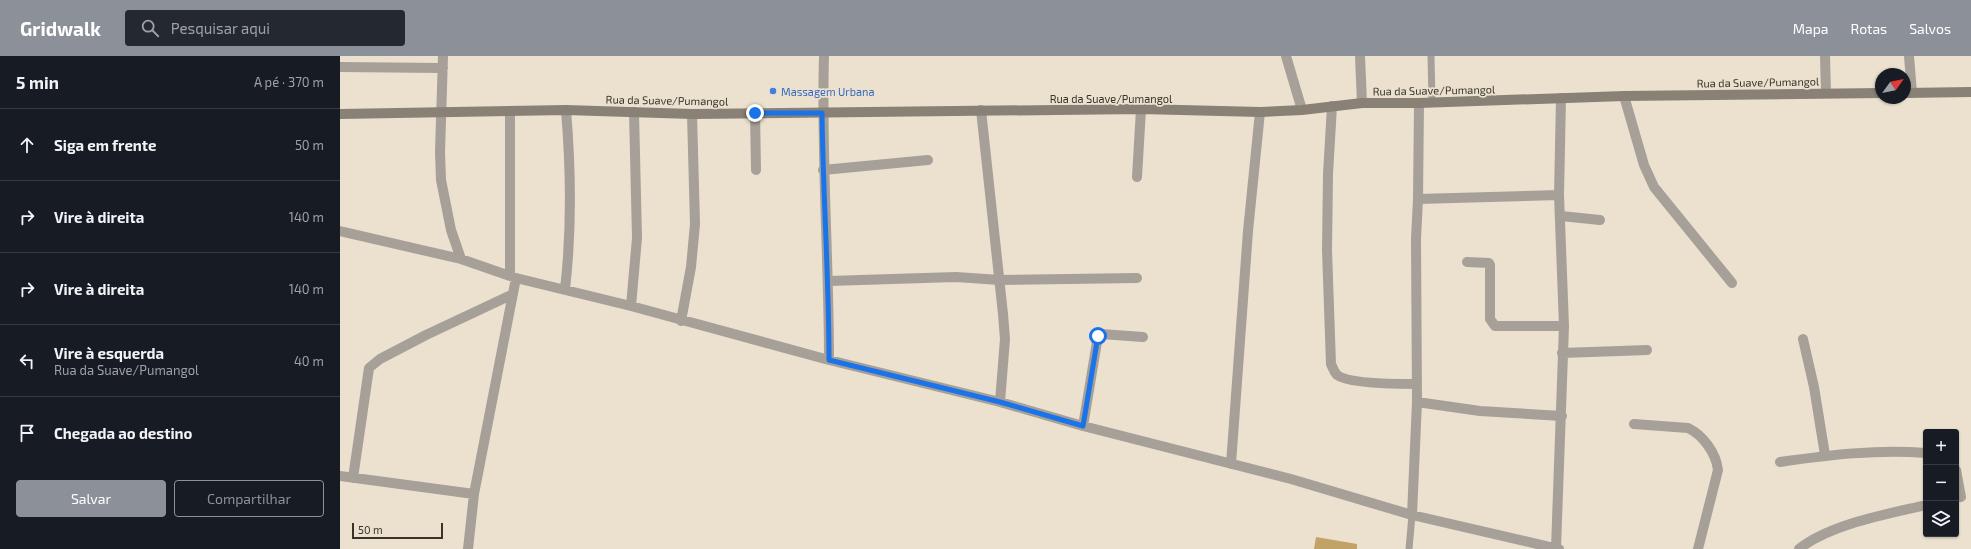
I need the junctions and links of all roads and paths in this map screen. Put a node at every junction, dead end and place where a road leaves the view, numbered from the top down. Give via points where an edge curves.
1 (443, 56) edge
2 (824, 56) edge
3 (1286, 56) edge
4 (1360, 56) edge
5 (1431, 56) edge
6 (1825, 56) edge
7 (1909, 56) edge
8 (340, 67) edge
9 (442, 68) junction
10 (1909, 68) edge
11 (1971, 92) edge
12 (1875, 93) edge
13 (1911, 93) edge
14 (1826, 94) junction
15 (1624, 96) junction
16 (1561, 98) junction
17 (1432, 102) junction
18 (1362, 103) junction
19 (1419, 103) junction
20 (1332, 106) junction
21 (1141, 109) junction
22 (566, 110) junction
23 (981, 110) junction
24 (1302, 110) junction
25 (510, 112) junction
26 (634, 112) junction
27 (1260, 112) junction
28 (442, 113) junction
29 (755, 113) junction
30 (822, 113) junction
31 (340, 114) edge
32 (692, 114) junction
33 (928, 160) dead end
34 (756, 170) dead end
35 (823, 170) junction
36 (1136, 177) dead end
37 (1559, 195) junction
38 (1418, 199) junction
39 (1561, 216) junction
40 (1600, 220) dead end
41 (340, 231) edge
42 (461, 259) junction
43 (1467, 262) dead end
44 (513, 277) junction
45 (1137, 278) dead end
46 (1000, 280) junction
47 (829, 281) junction
48 (1732, 283) dead end
49 (565, 289) junction
50 (513, 294) junction
51 (631, 306) junction
52 (681, 321) junction
53 (1564, 326) junction
54 (1144, 337) dead end
55 (1803, 339) dead end
56 (1647, 350) dead end
57 (1562, 353) junction
58 (829, 360) junction
59 (1416, 384) junction
60 (1000, 402) junction
61 (1417, 402) junction
62 (1562, 416) junction
63 (1634, 424) dead end
64 (1083, 426) junction
65 (1923, 453) edge
66 (1825, 456) junction
67 (1780, 462) dead end
68 (1231, 464) junction
69 (340, 476) edge
70 (354, 478) junction
71 (1959, 482) edge
72 (474, 494) junction
73 (1963, 497) edge
74 (1923, 506) edge
75 (1412, 515) junction
76 (468, 549) edge
77 (1409, 549) edge
78 (1558, 549) edge
79 (1698, 549) edge
80 (1799, 549) edge

1 - 9 street
2 - 30 street
3 - 24 street
4 - 18 street
5 - 17 lane
6 - 14 street
7 - 10 street
8 - 9 street
9 - 28 street
11 - 13 street
12 - 14 street, Rua da Suave/Pumangol
14 - 15 street, Rua da Suave/Pumangol
15 - 16 street, Rua da Suave/Pumangol
15 - 48 street via 1644,165 1654,187
16 - 17 street, Rua da Suave/Pumangol
16 - 37 street
17 - 19 street, Rua da Suave/Pumangol
18 - 19 street, Rua da Suave/Pumangol
18 - 20 street, Rua da Suave/Pumangol
19 - 38 street
20 - 24 street, Rua da Suave/Pumangol
20 - 59 street via 1327,250 1331,364 1334,372 1343,378
21 - 23 street, Rua da Suave/Pumangol
21 - 27 street, Rua da Suave/Pumangol
21 - 36 street
22 - 25 street, Rua da Suave/Pumangol
22 - 26 street, Rua da Suave/Pumangol
22 - 49 street via 572,191
23 - 30 street, Rua da Suave/Pumangol
23 - 46 street
24 - 27 street, Rua da Suave/Pumangol
25 - 28 street, Rua da Suave/Pumangol
25 - 44 street
26 - 32 street, Rua da Suave/Pumangol
26 - 51 street via 637,238
27 - 68 street via 1248,231
28 - 31 street, Rua da Suave/Pumangol
28 - 42 street via 441,180 451,230
29 - 30 street, Rua da Suave/Pumangol
29 - 32 street, Rua da Suave/Pumangol
29 - 34 street
30 - 35 street
32 - 52 street via 695,224 691,267
33 - 35 street
35 - 47 street
37 - 38 street
37 - 39 street
38 - 59 street
39 - 40 street
39 - 53 street
41 - 42 street
42 - 44 street
43 - 53 street via 1490,265 1490,319 1495,326
44 - 49 street
44 - 50 street
45 - 46 street
46 - 47 street via 956,277
46 - 60 street via 1005,339
47 - 58 street
49 - 51 street
50 - 70 street via 426,335 369,368
50 - 72 street
51 - 52 street
52 - 58 street
53 - 57 street
54 - 64 street via 1101,334 1098,336
55 - 66 street
56 - 57 street
57 - 62 street
58 - 60 street
59 - 61 street
60 - 64 street
61 - 62 street via 1480,411
61 - 75 street
62 - 78 street
63 - 79 street via 1688,428 1695,431 1703,437 1717,464 1718,470
64 - 68 street
65 - 66 street via 1871,452
66 - 67 street
68 - 75 street
69 - 70 street
70 - 72 street
71 - 73 street
72 - 76 street
74 - 80 street via 1875,517 1821,535
75 - 77 lane
75 - 78 street

